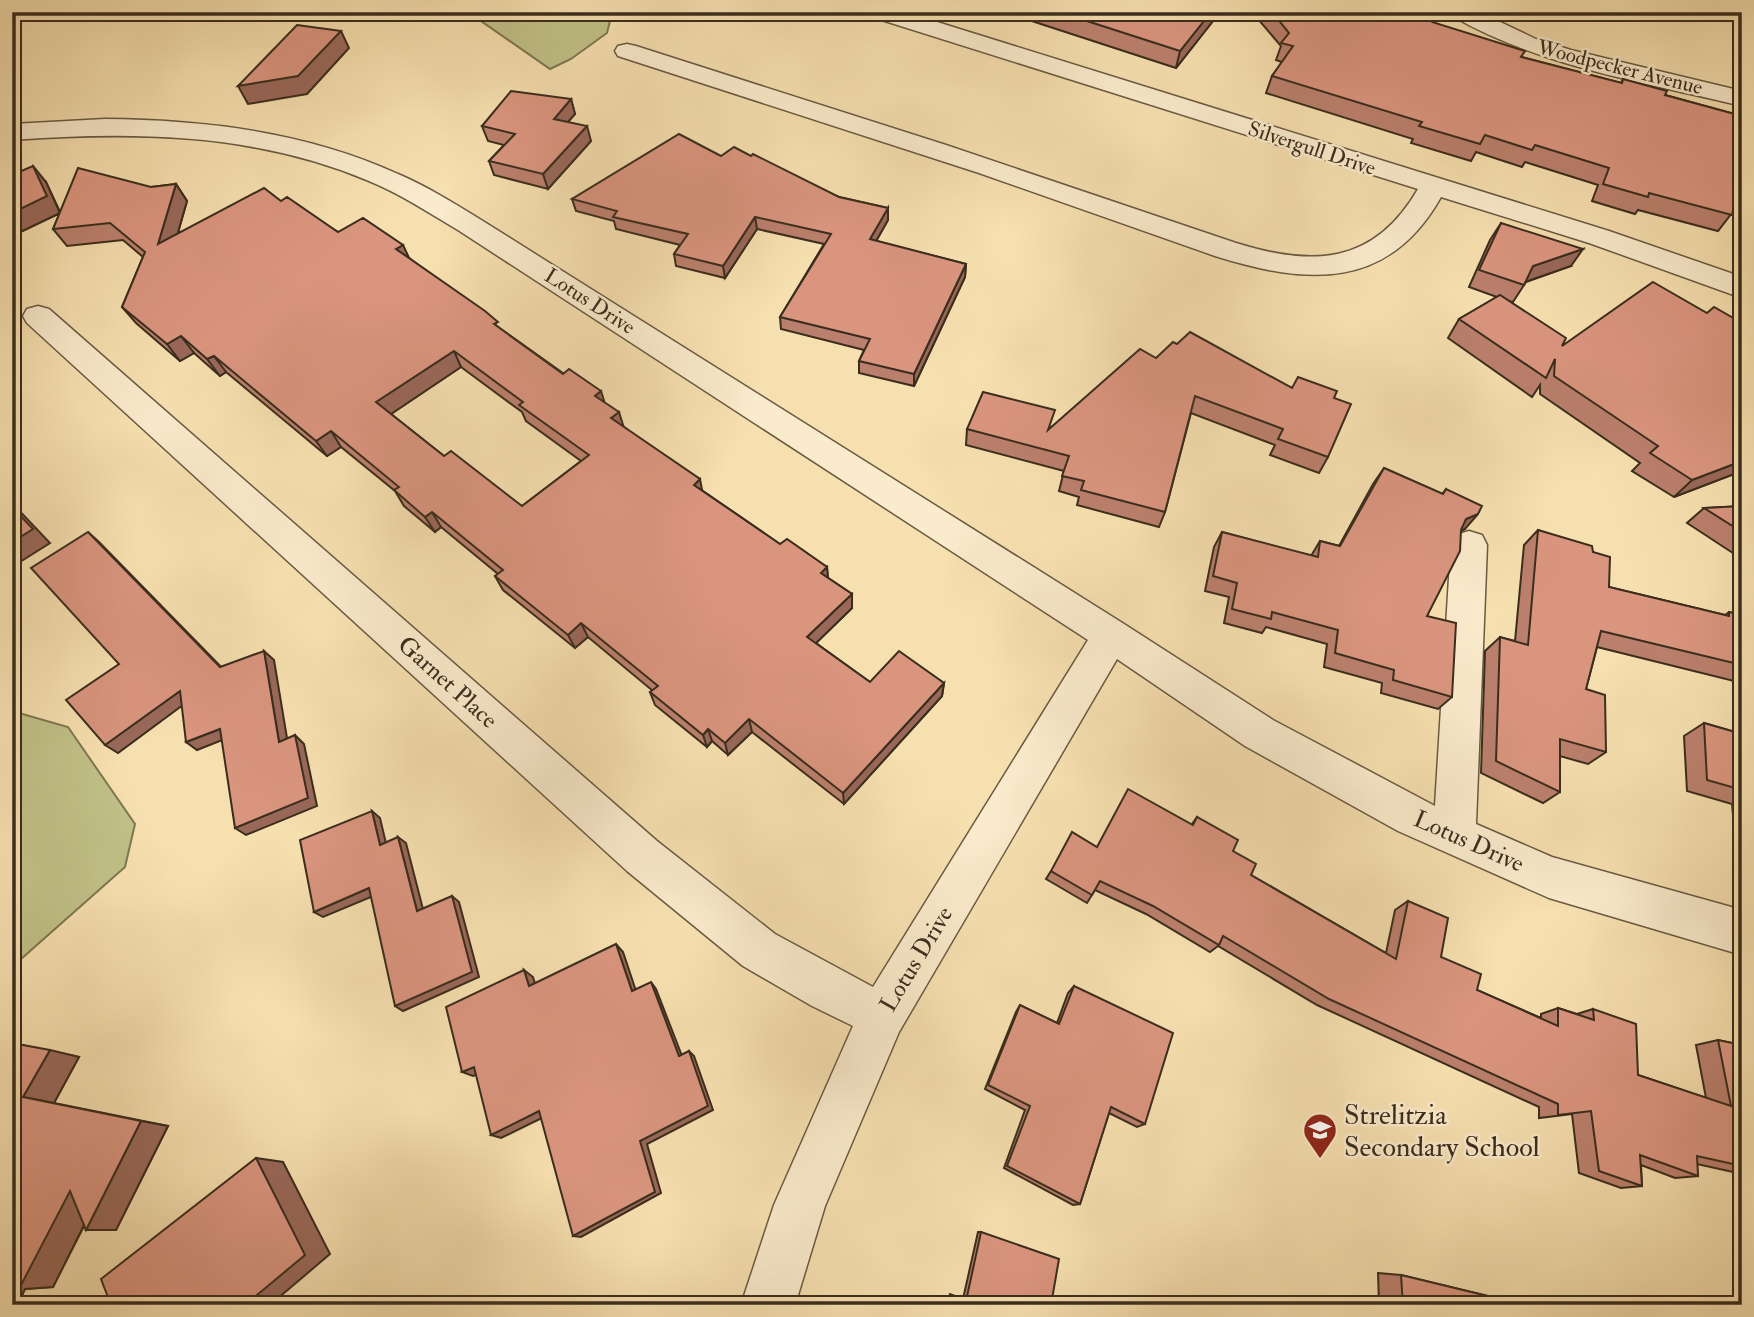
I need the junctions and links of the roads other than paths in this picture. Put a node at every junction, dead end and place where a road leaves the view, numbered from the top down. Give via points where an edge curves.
1 (880, 12) edge
2 (1462, 12) edge
3 (627, 51) dead end
4 (1742, 99) edge
5 (12, 132) edge
6 (1433, 187) junction
7 (1742, 288) edge
8 (38, 316) dead end
9 (1469, 545) dead end
10 (1111, 635) junction
11 (1454, 835) junction
12 (1742, 933) edge
13 (881, 1015) junction
14 (768, 1305) edge

1 - 6 street, Silvergull Drive
2 - 4 street, Woodpecker Avenue via 1502,35 1544,49
3 - 6 street via 1273,263 1314,267 1364,258 1385,248 1406,228
5 - 10 street, Lotus Drive via 146,126 225,134 276,142 380,175 468,224
6 - 7 street, Silvergull Drive via 1599,237
8 - 13 street, Garnet Place via 642,856 759,950
9 - 11 street
10 - 11 street, Lotus Drive via 1259,733
10 - 13 street, Lotus Drive
11 - 12 street, Lotus Drive via 1549,877
13 - 14 street, Lotus Drive via 800,1205

